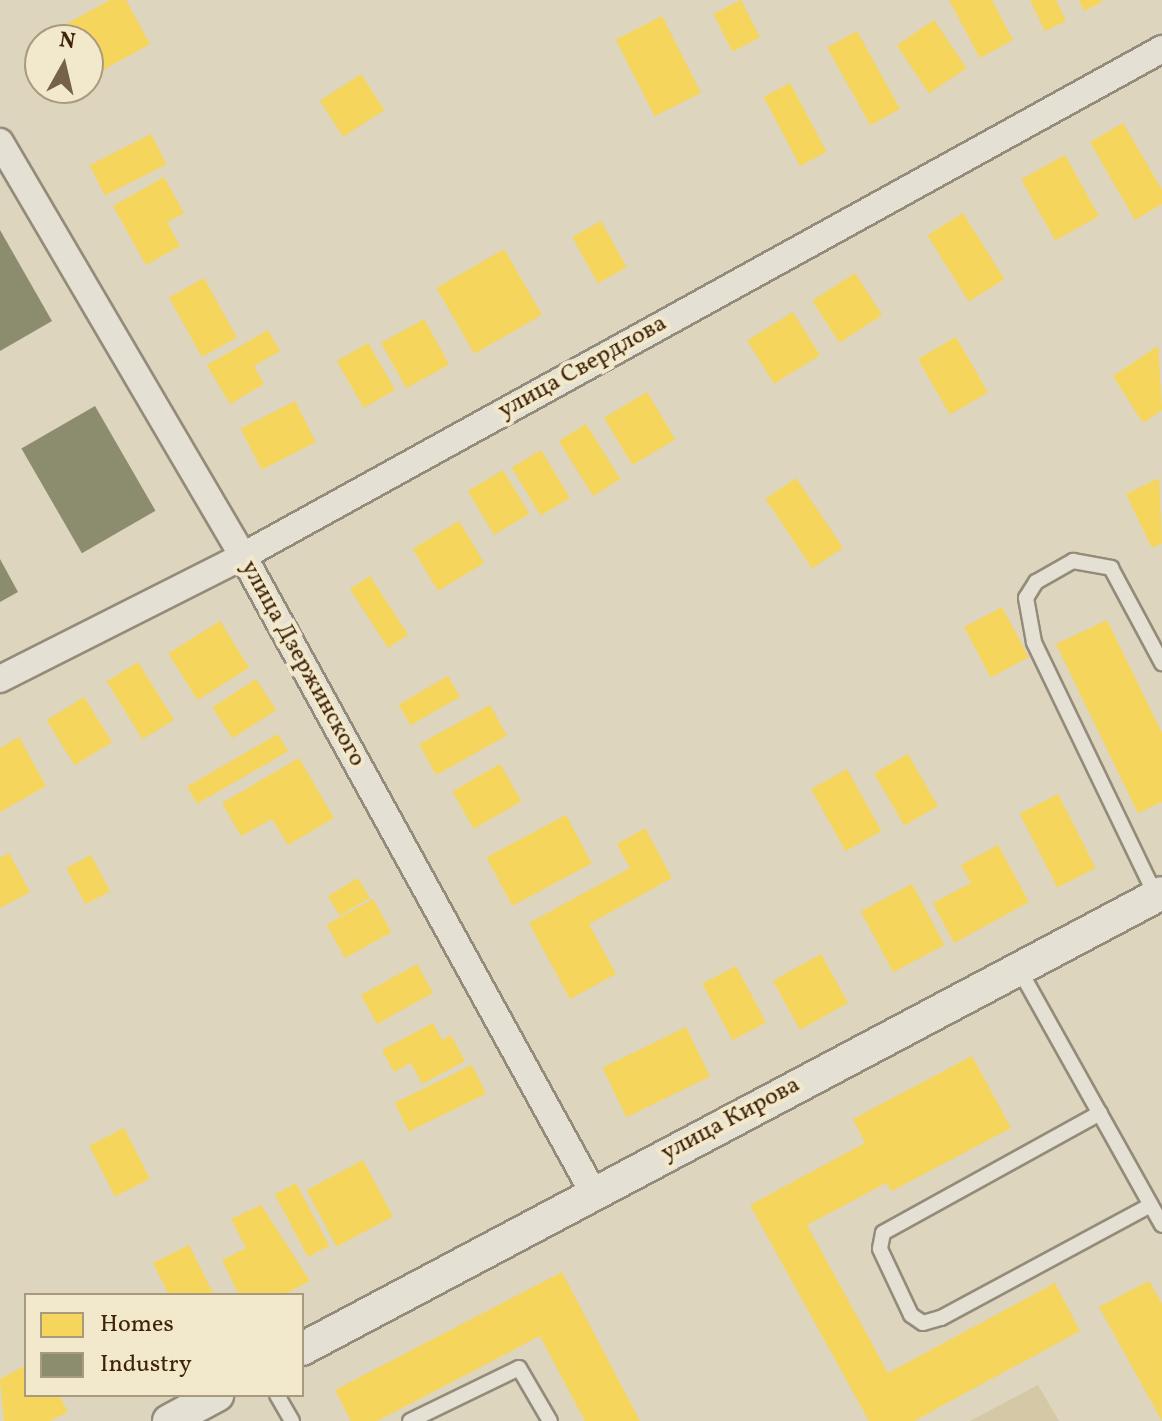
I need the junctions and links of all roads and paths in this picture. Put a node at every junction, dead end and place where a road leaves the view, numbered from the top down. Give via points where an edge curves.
1 (1162, 49) edge
2 (0, 142) edge
3 (243, 556) junction
4 (1162, 663) edge
5 (0, 679) edge
6 (1159, 894) edge
7 (1019, 969) junction
8 (1100, 1113) junction
9 (593, 1192) junction
10 (1151, 1205) junction
11 (1162, 1225) edge
12 (304, 1348) edge
13 (213, 1397) edge
14 (278, 1397) edge
15 (169, 1421) edge
16 (292, 1421) edge
17 (410, 1421) edge
18 (550, 1421) edge

1 - 3 street, улица Свердлова
2 - 3 street, улица Дзержинского
3 - 5 street, улица Свердлова
3 - 9 street, улица Дзержинского
4 - 6 lane via 1111,568 1073,561 1036,582 1026,598 1034,642
6 - 7 street, улица Кирова
7 - 8 lane
7 - 9 street, улица Кирова
8 - 10 lane
8 - 10 lane via 883,1233 880,1249 911,1315 923,1323 941,1318
9 - 12 street, улица Кирова
10 - 11 lane
13 - 15 street
14 - 16 lane
17 - 18 lane via 519,1368

